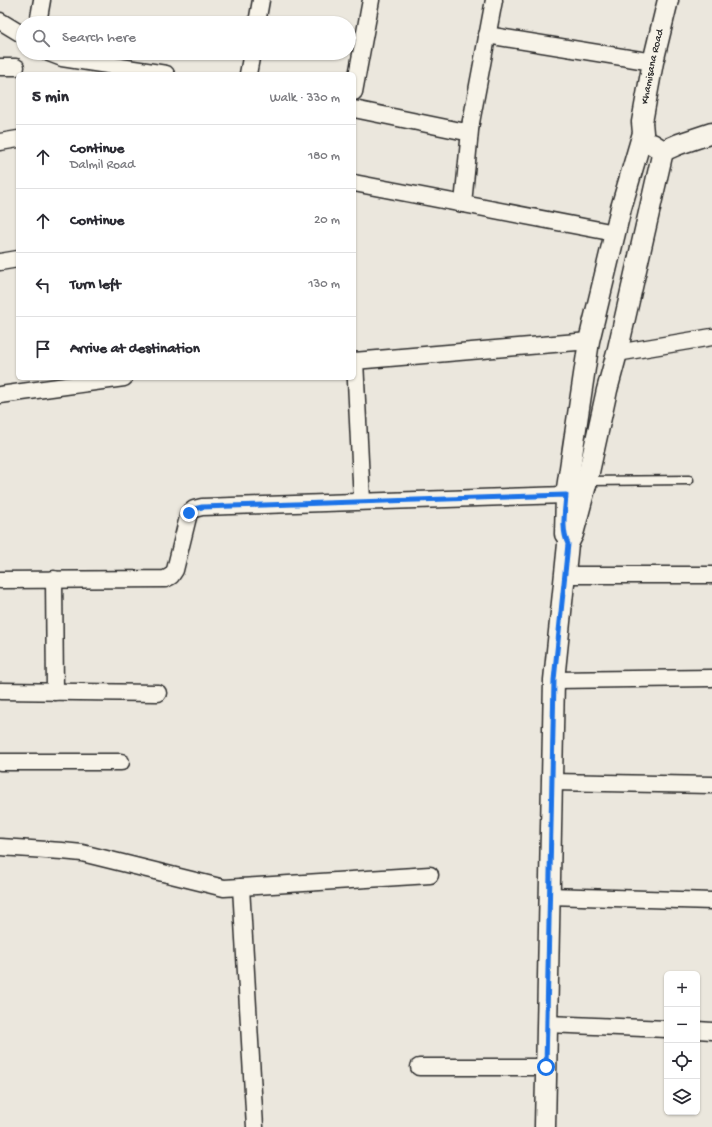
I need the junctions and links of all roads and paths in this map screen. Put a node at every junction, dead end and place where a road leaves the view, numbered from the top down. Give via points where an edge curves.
1 (42, 0) edge
2 (260, 0) edge
3 (371, 0) edge
4 (494, 0) edge
5 (668, 0) edge
6 (39, 16) edge
7 (258, 16) edge
8 (0, 21) edge
9 (16, 31) edge
10 (487, 35) junction
11 (75, 60) edge
12 (251, 60) edge
13 (654, 62) junction
14 (0, 67) edge
15 (16, 67) dead end
16 (153, 72) edge
17 (248, 72) edge
18 (356, 81) edge
19 (356, 109) edge
20 (471, 119) junction
21 (643, 133) junction
22 (712, 133) edge
23 (16, 139) edge
24 (0, 142) edge
25 (663, 151) junction
26 (356, 183) edge
27 (463, 204) junction
28 (615, 233) junction
29 (16, 259) edge
30 (0, 262) edge
31 (712, 337) edge
32 (589, 341) junction
33 (617, 352) junction
34 (356, 361) edge
35 (109, 380) edge
36 (356, 380) edge
37 (0, 395) edge
38 (690, 480) dead end
39 (587, 481) junction
40 (566, 495) junction
41 (362, 501) junction
42 (568, 544) junction
43 (565, 575) junction
44 (712, 575) edge
45 (54, 579) junction
46 (0, 580) edge
47 (712, 678) edge
48 (554, 680) junction
49 (0, 691) edge
50 (55, 692) junction
51 (158, 693) dead end
52 (0, 762) edge
53 (121, 762) dead end
54 (552, 782) junction
55 (712, 785) edge
56 (0, 847) edge
57 (430, 875) dead end
58 (241, 887) junction
59 (549, 896) junction
60 (712, 901) edge
61 (547, 1024) junction
62 (664, 1029) edge
63 (700, 1030) edge
64 (712, 1031) edge
65 (419, 1067) dead end
66 (546, 1067) junction
67 (255, 1127) edge
68 (545, 1127) edge

1 - 6 street
2 - 7 street
3 - 18 street
4 - 10 street
5 - 13 street, Khamisana Road
8 - 9 street
10 - 13 street
10 - 20 street
11 - 16 street
12 - 17 street
13 - 21 street, Khamisana Road via 642,122
14 - 15 street
19 - 20 street via 461,131 470,128
20 - 27 street
21 - 25 street via 652,145
21 - 28 street, Khamisana Road
22 - 25 street
23 - 24 street
25 - 33 street
26 - 27 street
27 - 28 street
28 - 32 street, Khamisana Road
29 - 30 street
31 - 33 street
32 - 34 street
32 - 40 street, Khamisana Road
33 - 39 street
35 - 37 street
36 - 41 street
38 - 39 lane
39 - 42 street
40 - 41 street
40 - 42 street, Khamisana Road via 565,531
41 - 45 street via 194,509 189,513 172,576 165,579
42 - 43 street
43 - 44 street
43 - 48 street
45 - 46 street
45 - 50 street
47 - 48 street
48 - 54 street
49 - 50 street
50 - 51 street
52 - 53 street
54 - 55 street
54 - 59 street
56 - 58 street via 82,854 224,888
57 - 58 street
58 - 67 street
59 - 60 street
59 - 61 street
61 - 62 street
61 - 66 street
63 - 64 street
65 - 66 street
66 - 68 street

